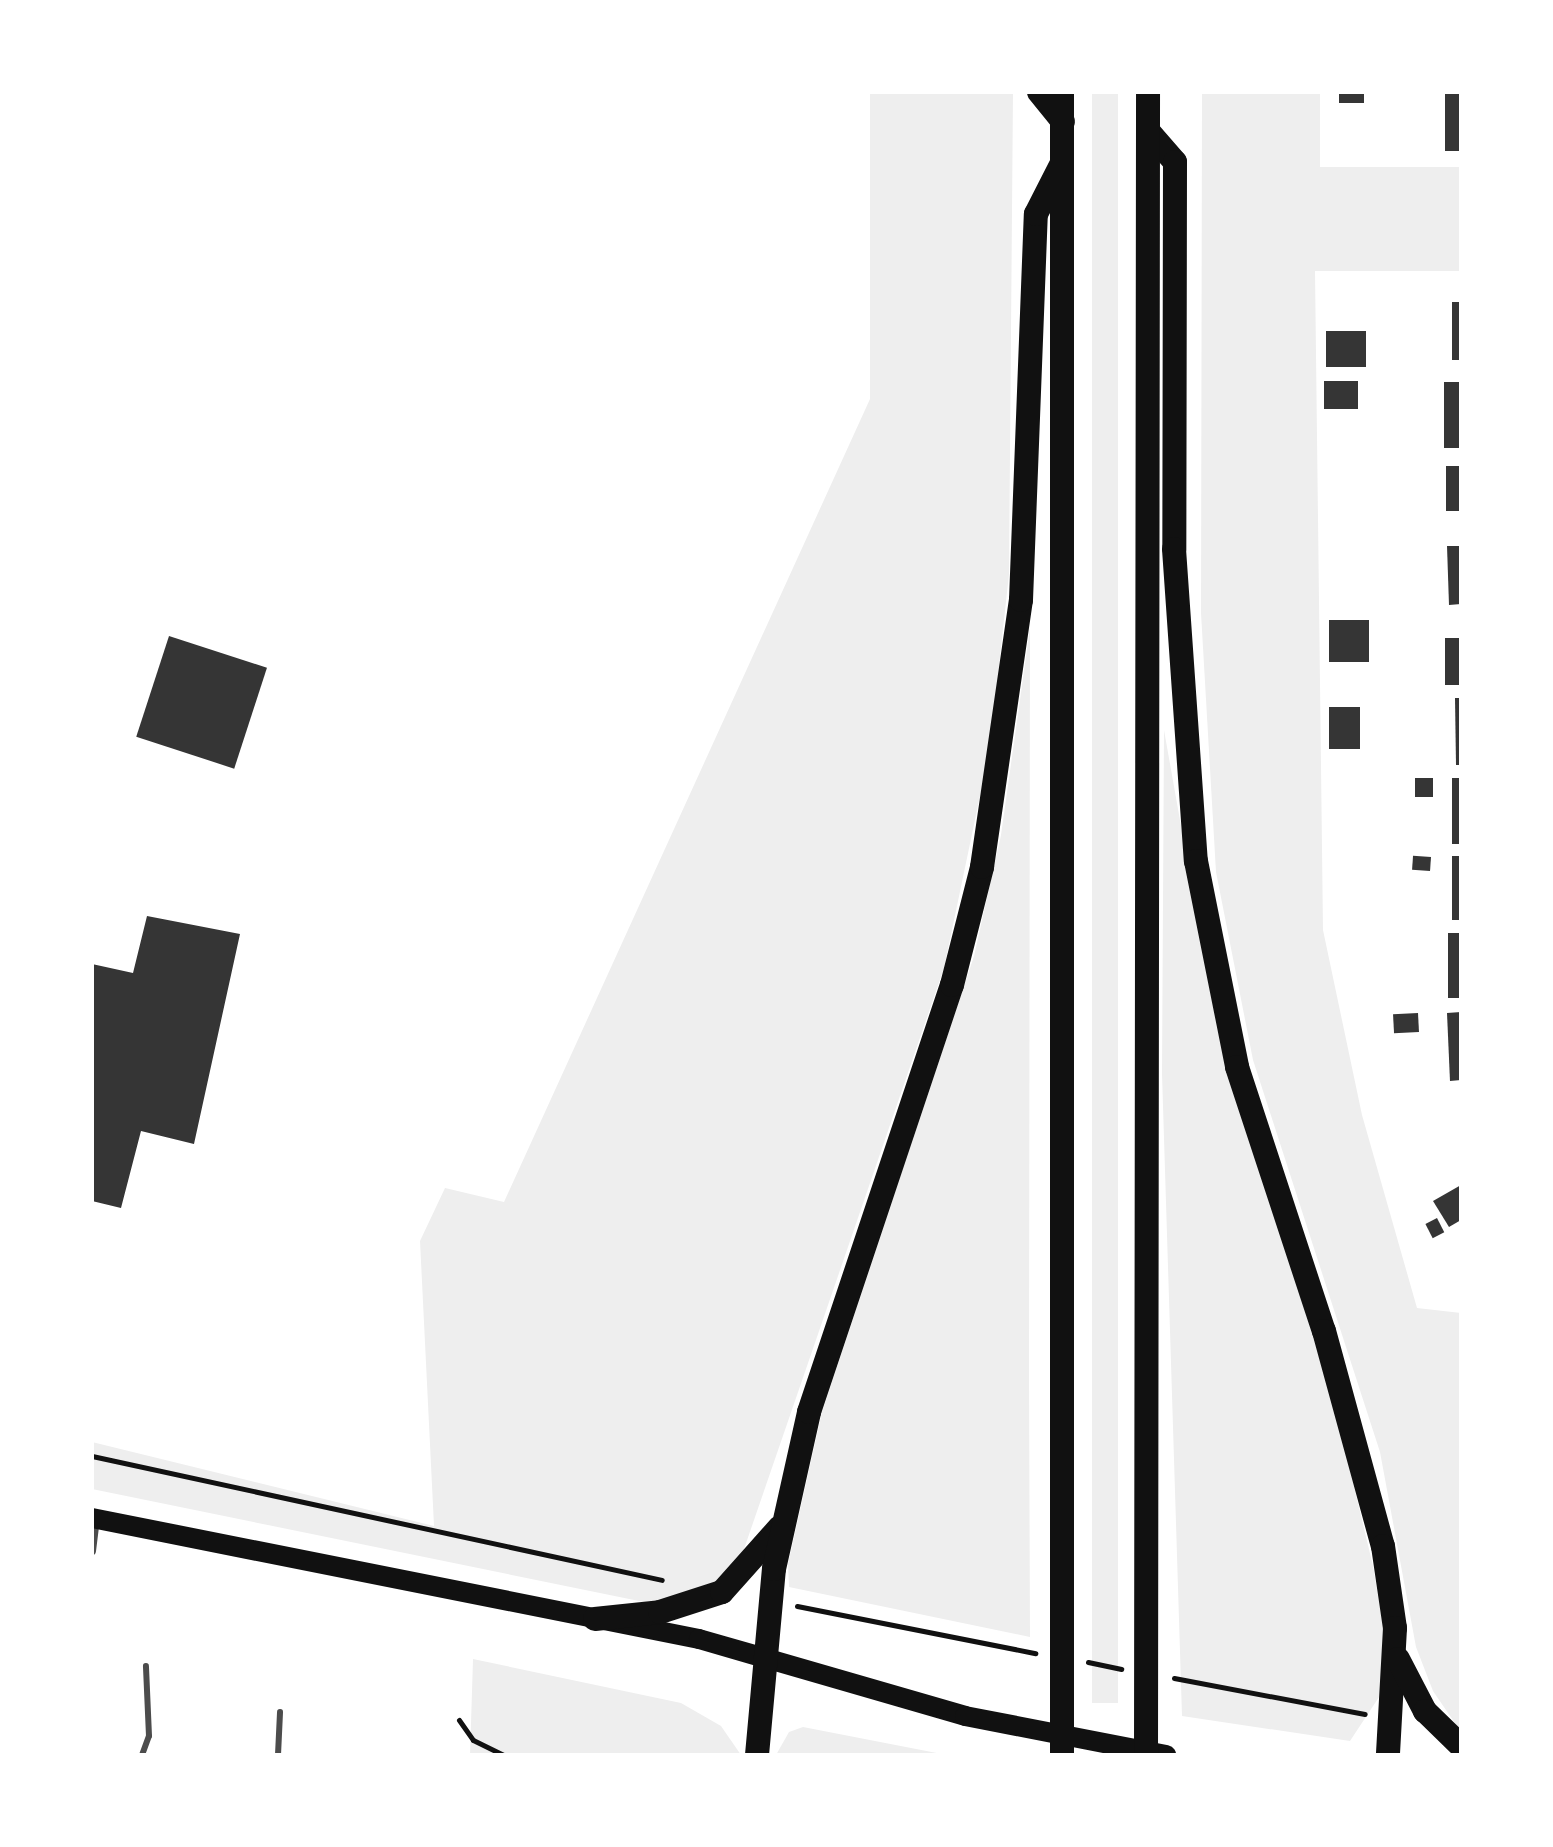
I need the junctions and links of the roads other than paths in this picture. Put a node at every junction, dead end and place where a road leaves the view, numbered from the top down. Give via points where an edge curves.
1 (1039, 92) edge
2 (1062, 92) edge
3 (1148, 92) edge
4 (1063, 122) junction
5 (1148, 131) junction
6 (1064, 159) junction
7 (94, 1518) edge
8 (782, 1523) junction
9 (92, 1551) edge
10 (595, 1619) junction
11 (1395, 1651) junction
12 (768, 1654) junction
13 (146, 1666) dead end
14 (280, 1712) dead end
15 (1461, 1746) edge
16 (146, 1754) edge
17 (278, 1755) edge
18 (757, 1755) edge
19 (1062, 1755) edge
20 (1146, 1755) edge
21 (1166, 1755) edge
22 (1388, 1755) edge

1 - 4 highway
2 - 4 highway
3 - 5 highway
4 - 6 highway
5 - 11 highway via 1175,162 1180,705 1209,947 1237,1067 1366,1474
5 - 20 highway
6 - 8 highway via 1036,214 1021,600 982,867 952,985 809,1412
6 - 19 highway via 1058,873
7 - 9 street
7 - 10 main road
8 - 10 highway via 722,1592 660,1612
8 - 12 highway
10 - 12 main road
11 - 15 highway via 1425,1711
11 - 22 highway
12 - 18 highway
12 - 21 main road via 965,1716
13 - 16 lane
14 - 17 lane

